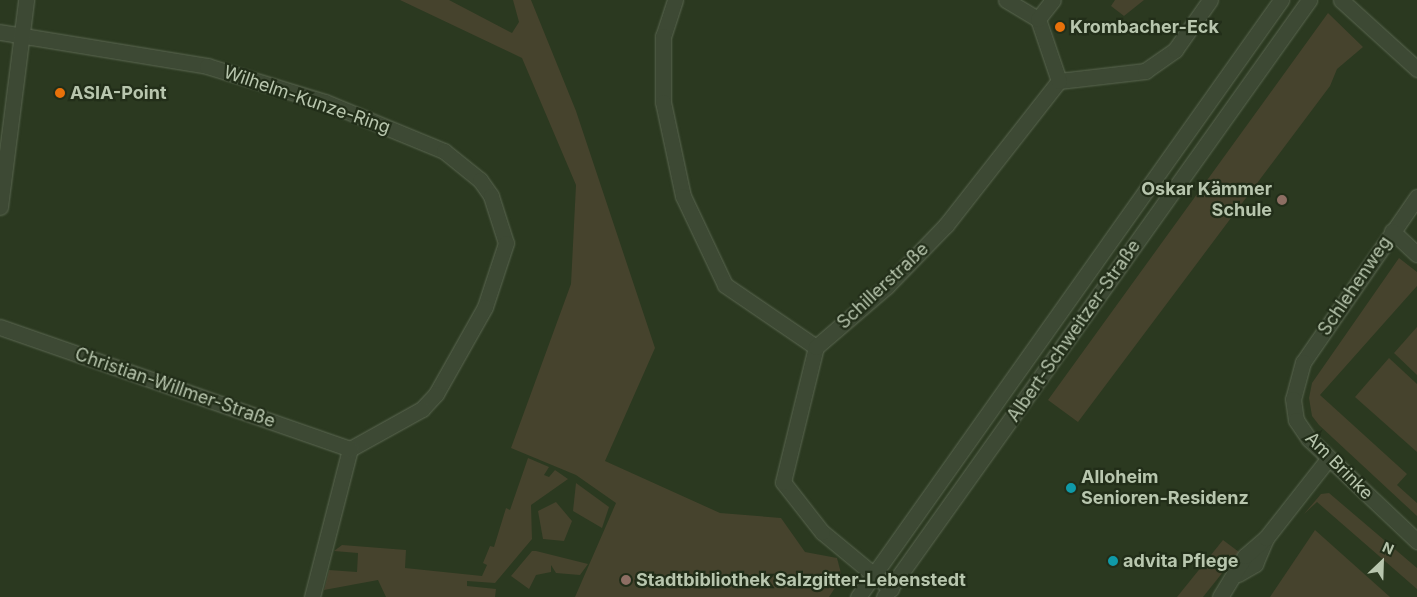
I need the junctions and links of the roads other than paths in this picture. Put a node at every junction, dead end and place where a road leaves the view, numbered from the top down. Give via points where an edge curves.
1 (26, 0) edge
2 (675, 0) edge
3 (1006, 0) edge
4 (1053, 0) edge
5 (1210, 0) edge
6 (1281, 0) edge
7 (1309, 0) edge
8 (1341, 0) edge
9 (1038, 19) junction
10 (0, 32) edge
11 (21, 35) junction
12 (1417, 69) edge
13 (1059, 81) junction
14 (1417, 197) edge
15 (0, 207) edge
16 (1392, 231) junction
17 (1417, 254) edge
18 (0, 327) edge
19 (816, 347) junction
20 (1296, 376) joint
21 (350, 449) junction
22 (1328, 460) junction
23 (1417, 541) edge
24 (872, 576) junction
25 (887, 593) edge
26 (312, 597) edge
27 (858, 597) edge
28 (1220, 597) edge

1 - 11 street
2 - 19 street via 663,36 663,102 683,196 725,285
3 - 9 street
4 - 9 street
5 - 13 street via 1175,50 1145,71
6 - 24 street, Albert-Schweitzer-Straße
7 - 25 street, Albert-Schweitzer-Straße
8 - 12 street
9 - 13 street
10 - 11 street, Wilhelm-Kunze-Ring
11 - 15 street
11 - 21 street, Wilhelm-Kunze-Ring via 207,66 320,101 444,151 480,180 492,196 506,242 485,307 436,394 422,409
13 - 19 street, Schillerstraße via 946,225 887,286
14 - 16 street, Schlehenweg
16 - 17 street
16 - 20 street, Schlehenweg
18 - 21 street, Christian-Willmer-Straße
19 - 24 street via 783,482 822,532
20 - 22 street, Am Brinke via 1293,399 1296,420
21 - 26 street
22 - 23 street, Am Brinke
22 - 28 street via 1266,538 1255,564 1238,574
24 - 25 street, Albert-Schweitzer-Straße
24 - 27 street, Albert-Schweitzer-Straße

